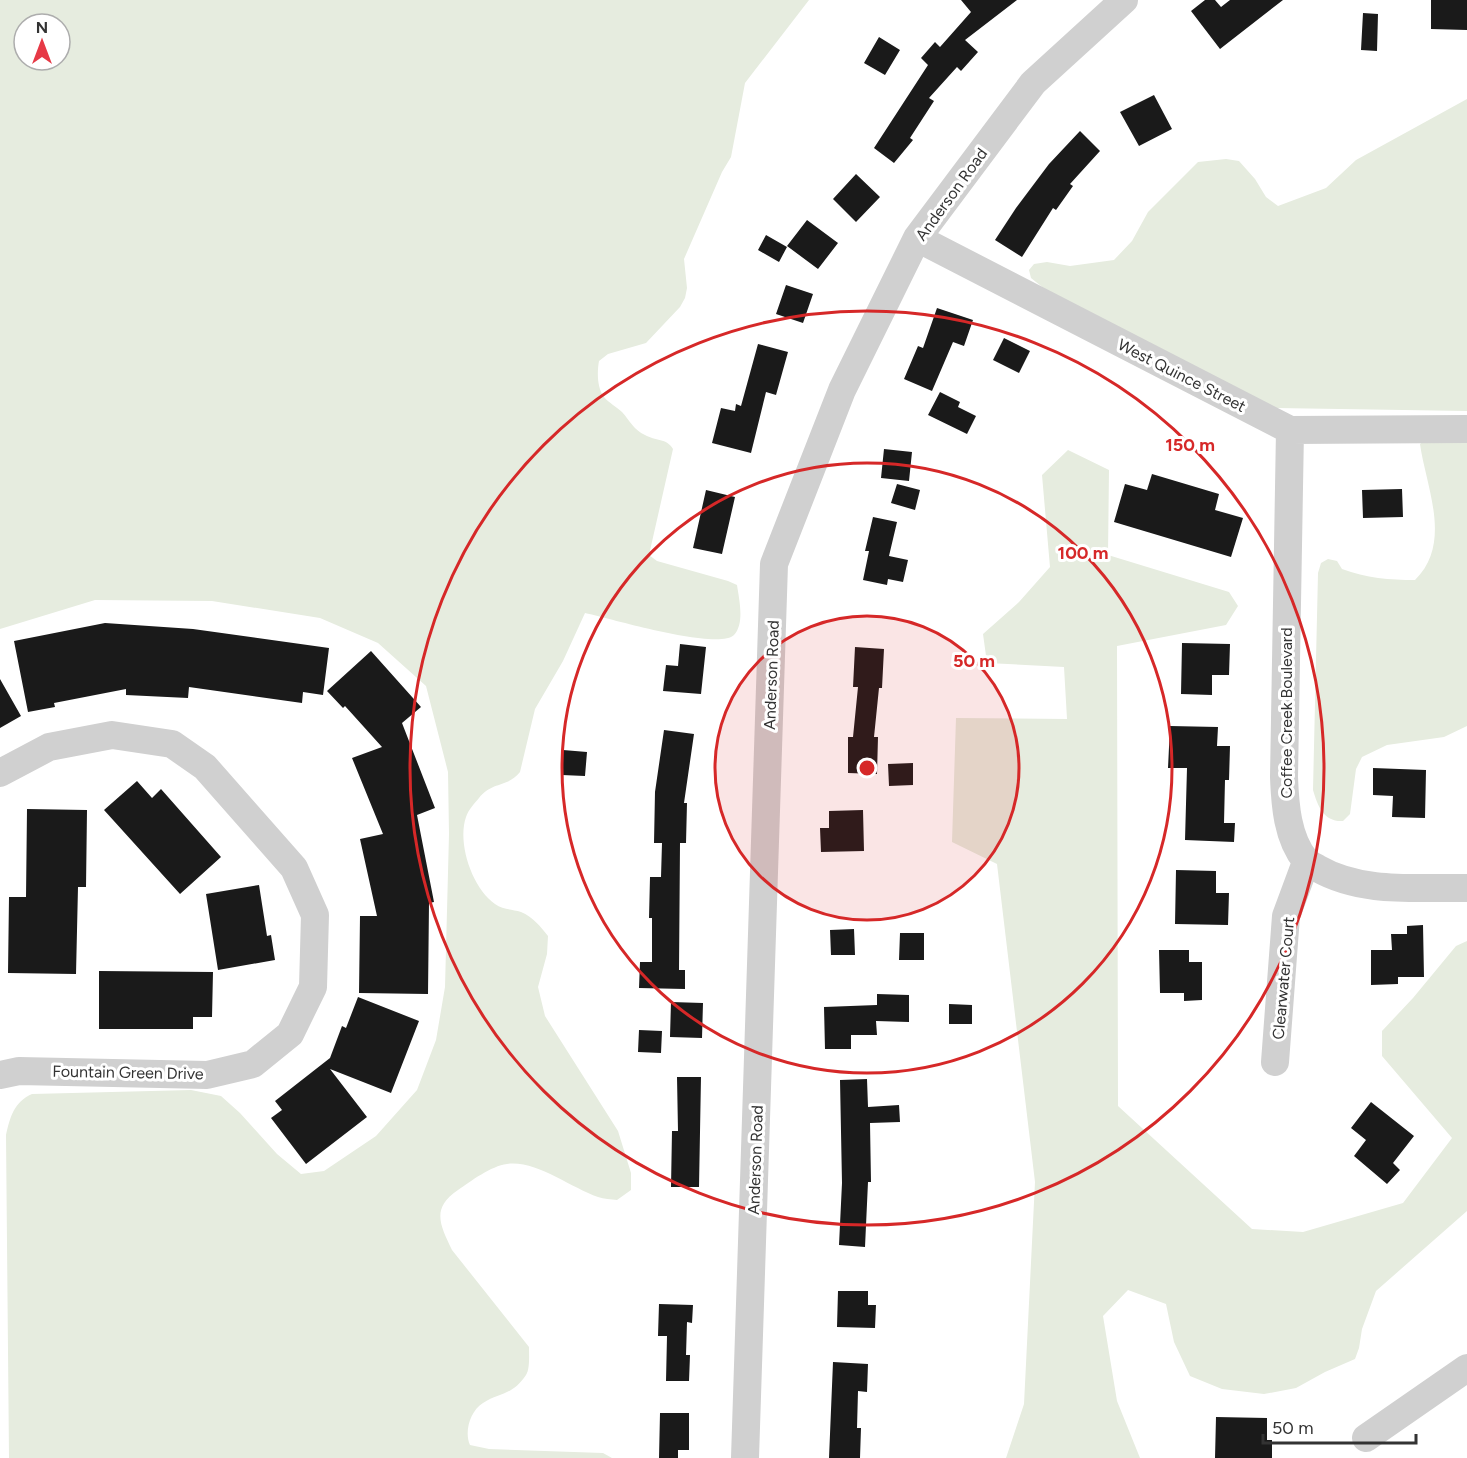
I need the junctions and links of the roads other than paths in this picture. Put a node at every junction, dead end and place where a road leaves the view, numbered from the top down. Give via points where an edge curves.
1 (1124, 0) edge
2 (916, 238) junction
3 (1467, 429) edge
4 (1290, 430) junction
5 (0, 773) edge
6 (1306, 862) junction
7 (1467, 888) edge
8 (1275, 1062) dead end
9 (0, 1075) edge
10 (1467, 1368) edge
11 (1366, 1438) dead end
12 (745, 1458) edge

1 - 2 street, Anderson Road via 1033,83
2 - 4 street, West Quince Street
2 - 12 street, Anderson Road via 842,390 774,564
3 - 4 street, West Quince Street
4 - 6 street, Coffee Creek Boulevard via 1284,777 1288,818
5 - 9 street, Fountain Green Drive via 49,747 112,735 172,744 205,767 294,868 315,915 313,987 290,1034 253,1064 207,1075 19,1071
6 - 7 street via 1335,878 1379,887
6 - 8 street, Clearwater Court via 1286,916
10 - 11 street

